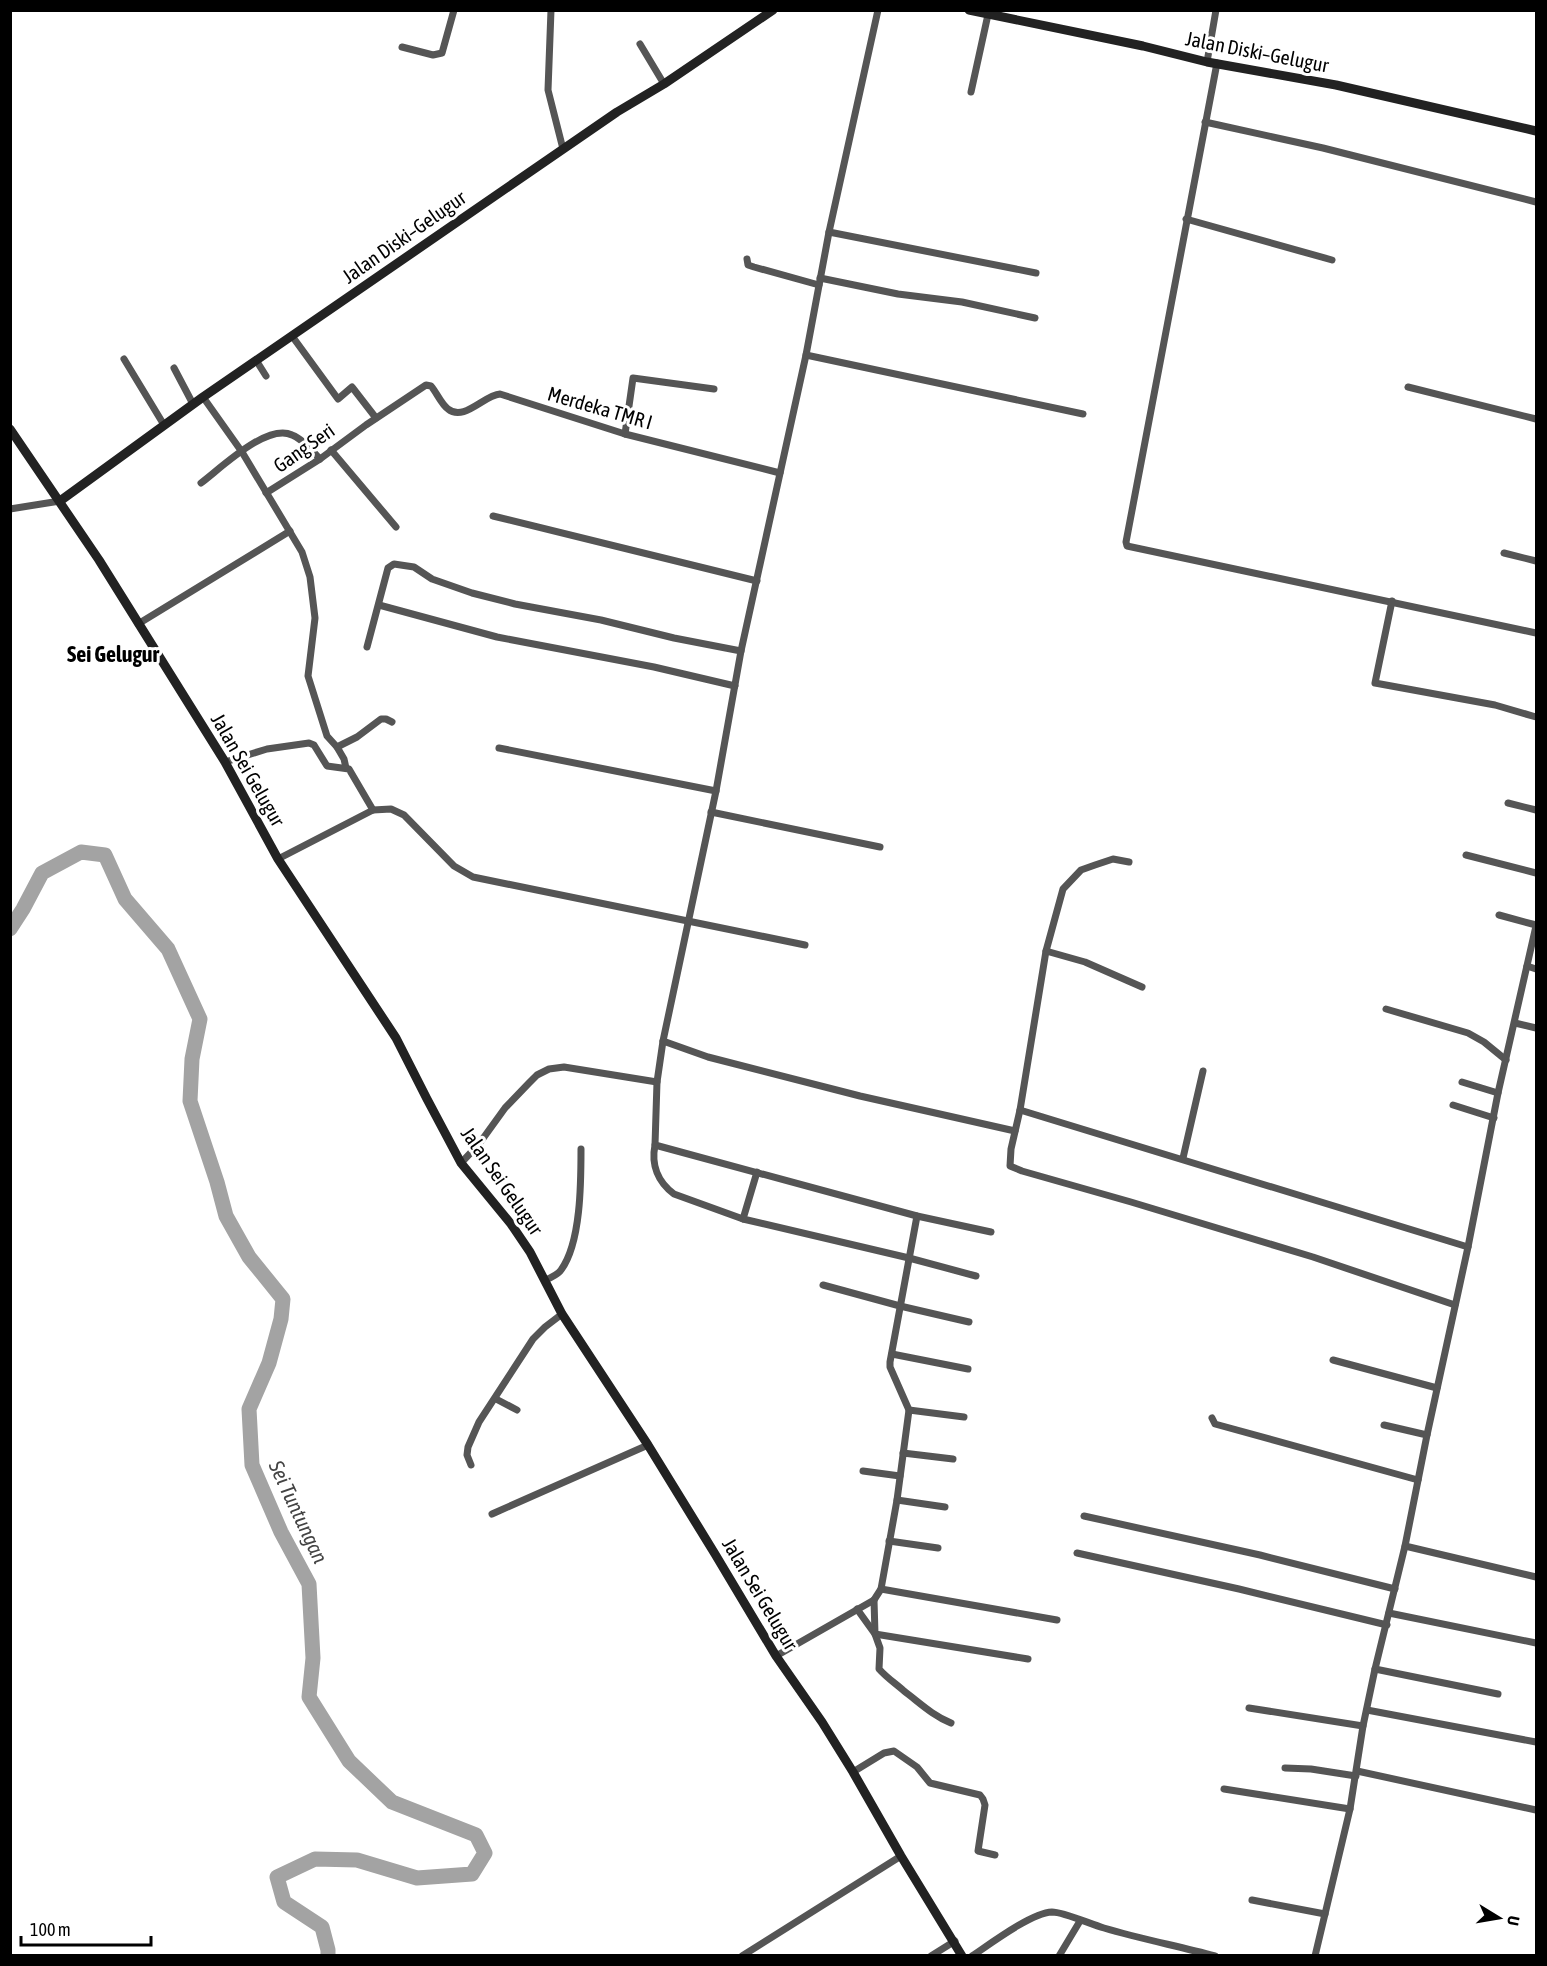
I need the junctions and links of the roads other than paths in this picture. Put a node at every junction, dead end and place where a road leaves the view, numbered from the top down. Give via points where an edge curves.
1 (454, 10) edge
2 (551, 10) edge
3 (773, 10) edge
4 (878, 10) edge
5 (969, 10) edge
6 (1216, 10) edge
7 (988, 13) edge
8 (639, 44) dead end
9 (402, 46) dead end
10 (1212, 62) junction
11 (664, 84) junction
12 (971, 92) dead end
13 (1205, 122) junction
14 (1536, 131) edge
15 (563, 149) junction
16 (1536, 202) edge
17 (1186, 219) junction
18 (829, 232) junction
19 (747, 259) dead end
20 (1332, 260) dead end
21 (1036, 273) dead end
22 (820, 282) junction
23 (1035, 318) dead end
24 (292, 336) junction
25 (806, 356) junction
26 (124, 359) dead end
27 (256, 360) junction
28 (174, 368) dead end
29 (266, 376) dead end
30 (426, 385) joint
31 (1408, 387) dead end
32 (714, 389) dead end
33 (203, 397) junction
34 (193, 404) junction
35 (1083, 414) dead end
36 (376, 418) junction
37 (1536, 419) edge
38 (164, 425) junction
39 (10, 429) edge
40 (625, 434) junction
41 (331, 450) junction
42 (242, 452) junction
43 (320, 459) junction
44 (780, 473) junction
45 (201, 483) dead end
46 (266, 493) junction
47 (60, 501) junction
48 (10, 509) edge
49 (493, 516) dead end
50 (396, 527) dead end
51 (290, 531) junction
52 (1504, 553) dead end
53 (1536, 561) edge
54 (757, 581) junction
55 (1392, 601) junction
56 (379, 605) junction
57 (138, 624) junction
58 (1536, 633) edge
59 (368, 646) dead end
60 (741, 651) junction
61 (735, 686) junction
62 (1536, 717) edge
63 (392, 722) dead end
64 (337, 747) junction
65 (499, 748) dead end
66 (225, 762) junction
67 (346, 768) junction
68 (716, 791) junction
69 (1508, 803) dead end
70 (373, 810) junction
71 (1536, 810) edge
72 (711, 812) junction
73 (880, 846) dead end
74 (1466, 855) dead end
75 (278, 859) junction
76 (1129, 862) dead end
77 (1536, 873) edge
78 (1499, 915) dead end
79 (688, 922) junction
80 (1536, 925) edge
81 (805, 945) dead end
82 (1046, 951) junction
83 (1527, 966) junction
84 (1536, 969) edge
85 (1142, 987) dead end
86 (1386, 1009) dead end
87 (1515, 1023) junction
88 (1536, 1028) edge
89 (663, 1041) junction
90 (1506, 1060) junction
91 (1203, 1071) dead end
92 (657, 1082) junction
93 (1462, 1082) dead end
94 (1498, 1093) junction
95 (1453, 1105) dead end
96 (1020, 1110) junction
97 (1494, 1118) junction
98 (1015, 1131) junction
99 (655, 1145) junction
100 (581, 1149) dead end
101 (1183, 1158) junction
102 (461, 1163) junction
103 (757, 1172) junction
104 (917, 1216) junction
105 (743, 1219) junction
106 (991, 1232) dead end
107 (1468, 1247) junction
108 (909, 1258) junction
109 (976, 1276) dead end
110 (546, 1280) junction
111 (824, 1285) dead end
112 (1455, 1305) junction
113 (900, 1306) junction
114 (562, 1314) junction
115 (969, 1322) dead end
116 (892, 1354) junction
117 (1333, 1360) dead end
118 (968, 1369) dead end
119 (1437, 1388) junction
120 (496, 1399) junction
121 (517, 1410) dead end
122 (909, 1410) junction
123 (964, 1417) dead end
124 (1212, 1418) dead end
125 (1384, 1425) dead end
126 (1426, 1435) junction
127 (648, 1445) junction
128 (903, 1453) junction
129 (953, 1459) dead end
130 (471, 1465) dead end
131 (863, 1471) dead end
132 (900, 1476) junction
133 (1418, 1480) junction
134 (897, 1500) junction
135 (945, 1507) dead end
136 (492, 1514) dead end
137 (1084, 1516) dead end
138 (888, 1541) junction
139 (1405, 1546) junction
140 (938, 1548) dead end
141 (1077, 1553) dead end
142 (1536, 1577) edge
143 (881, 1589) junction
144 (1395, 1589) junction
145 (874, 1600) junction
146 (857, 1609) junction
147 (1389, 1613) junction
148 (1057, 1620) dead end
149 (1387, 1625) junction
150 (875, 1634) junction
151 (1536, 1643) edge
152 (776, 1656) junction
153 (1028, 1659) dead end
154 (1375, 1668) junction
155 (1498, 1694) dead end
156 (1249, 1708) dead end
157 (1367, 1710) junction
158 (951, 1723) dead end
159 (1363, 1726) junction
160 (1536, 1742) edge
161 (1285, 1768) dead end
162 (853, 1772) junction
163 (1357, 1774) junction
164 (1224, 1789) dead end
165 (1350, 1809) junction
166 (1536, 1810) edge
167 (995, 1855) dead end
168 (901, 1856) junction
169 (1252, 1900) dead end
170 (1325, 1914) junction
171 (1080, 1921) junction
172 (955, 1941) junction
173 (983, 1948) junction
174 (742, 1956) edge
175 (931, 1956) edge
176 (962, 1956) edge
177 (972, 1956) edge
178 (988, 1956) edge
179 (1059, 1956) edge
180 (1215, 1956) edge
181 (1315, 1956) edge

1 - 9 street via 442,53 433,55
2 - 15 street via 548,90
3 - 11 main road, Jalan Diski–Gelugur
4 - 18 street
5 - 7 main road, Jalan Diski–Gelugur
6 - 10 street
7 - 10 main road, Jalan Diski–Gelugur
7 - 12 street
8 - 11 street
10 - 13 street
10 - 14 main road, Jalan Diski–Gelugur via 1336,85
11 - 15 main road, Jalan Diski–Gelugur
13 - 16 street via 1334,150
13 - 17 street
15 - 24 main road, Jalan Diski–Gelugur
17 - 20 street
17 - 55 street via 1127,546
18 - 21 street
18 - 22 street
19 - 22 street via 748,265 754,267
22 - 23 street via 962,302
22 - 25 street
24 - 27 main road, Jalan Diski–Gelugur
24 - 36 street via 338,399 352,387
25 - 35 street
25 - 44 street
26 - 38 street
27 - 29 street
27 - 33 main road, Jalan Diski–Gelugur
28 - 34 street
30 - 36 street, Gang Seri
30 - 40 street, Merdeka TMR I via 454,412 468,410 500,394
31 - 37 street
32 - 40 street via 633,378
33 - 34 main road, Jalan Diski–Gelugur
33 - 42 street, Gang Seri
34 - 38 main road, Jalan Diski–Gelugur
36 - 41 street, Gang Seri
38 - 47 main road, Jalan Diski–Gelugur
39 - 47 main road, Jalan Sei Gelugur
40 - 44 street, Merdeka TMR I
41 - 43 street, Gang Seri
41 - 50 street
42 - 43 street via 272,434 285,433 300,439
42 - 45 street
42 - 46 street, Gang Seri
43 - 46 street, Gang Seri
44 - 54 street
46 - 51 street
47 - 48 street
47 - 57 main road, Jalan Sei Gelugur
49 - 54 street
51 - 57 street
51 - 64 street via 302,552 313,594 315,618 308,676 327,736
52 - 53 street
54 - 60 street
55 - 58 street
55 - 62 street via 1376,683 1440,693
56 - 59 street
56 - 60 street via 388,568 402,564 472,593
56 - 61 street via 497,637
57 - 66 main road, Jalan Sei Gelugur
60 - 61 street
61 - 68 street
63 - 64 street via 381,719
64 - 67 street
65 - 68 street
66 - 67 street via 267,749 309,743 327,766
66 - 75 main road, Jalan Sei Gelugur
67 - 70 street
68 - 72 street
69 - 71 street
70 - 75 street
70 - 79 street via 391,809 404,815 454,866 473,877
72 - 73 street
72 - 79 street
74 - 77 street
75 - 102 main road, Jalan Sei Gelugur via 396,1038
76 - 82 street via 1113,859 1095,864 1081,870 1065,885
78 - 80 street
79 - 81 street
79 - 89 street
80 - 83 street
82 - 85 street via 1085,962
82 - 96 street
83 - 84 street
83 - 87 street
86 - 90 street via 1468,1033
87 - 88 street
87 - 90 street
89 - 92 street
89 - 98 street via 708,1057 860,1096
90 - 94 street
91 - 101 street
92 - 99 street
92 - 102 street via 564,1067 549,1069 521,1091
93 - 94 street
94 - 97 street
95 - 97 street
96 - 98 street
96 - 101 street
97 - 107 street
98 - 112 street via 1010,1161 1013,1168 1313,1257
99 - 103 street
99 - 105 street via 654,1166 667,1189
100 - 110 street via 579,1209 568,1257 560,1272
101 - 107 street
102 - 110 main road, Jalan Sei Gelugur via 511,1224
103 - 104 street
103 - 105 street
104 - 106 street
104 - 108 street
105 - 108 street
107 - 112 street
108 - 109 street
108 - 113 street
110 - 114 main road, Jalan Sei Gelugur
111 - 113 street
112 - 119 street
113 - 115 street
113 - 116 street
114 - 120 street via 533,1339
114 - 127 main road, Jalan Sei Gelugur
116 - 118 street
116 - 122 street via 890,1367
117 - 119 street
119 - 126 street
120 - 121 street
120 - 130 street via 479,1422 468,1447
122 - 123 street
122 - 128 street
124 - 133 street via 1215,1424
125 - 126 street
126 - 133 street
127 - 136 street
127 - 152 main road, Jalan Sei Gelugur
128 - 129 street
128 - 132 street
131 - 132 street
132 - 134 street
133 - 139 street
134 - 135 street
134 - 138 street
137 - 144 street
138 - 140 street
138 - 143 street
139 - 142 street
139 - 144 street
141 - 149 street
143 - 145 street
143 - 148 street
144 - 147 street
145 - 146 street
145 - 150 street
146 - 150 street
146 - 152 street
147 - 149 street
147 - 151 street
149 - 154 street
150 - 153 street
150 - 158 street via 880,1648 878,1666 886,1678 921,1706
152 - 162 main road, Jalan Sei Gelugur
154 - 155 street
154 - 157 street
156 - 159 street
157 - 159 street
157 - 160 street
159 - 163 street
161 - 163 street
162 - 167 street via 894,1751 917,1767 930,1783 980,1795 985,1805 978,1851
162 - 168 main road, Jalan Sei Gelugur
163 - 165 street
163 - 166 street
164 - 165 street
165 - 170 street
168 - 172 main road, Jalan Sei Gelugur
168 - 174 street
169 - 170 street
170 - 181 street
171 - 173 street via 1065,1914 1040,1914
171 - 179 street
171 - 180 street
172 - 175 street
172 - 176 main road, Jalan Sei Gelugur
173 - 177 street
173 - 178 street

